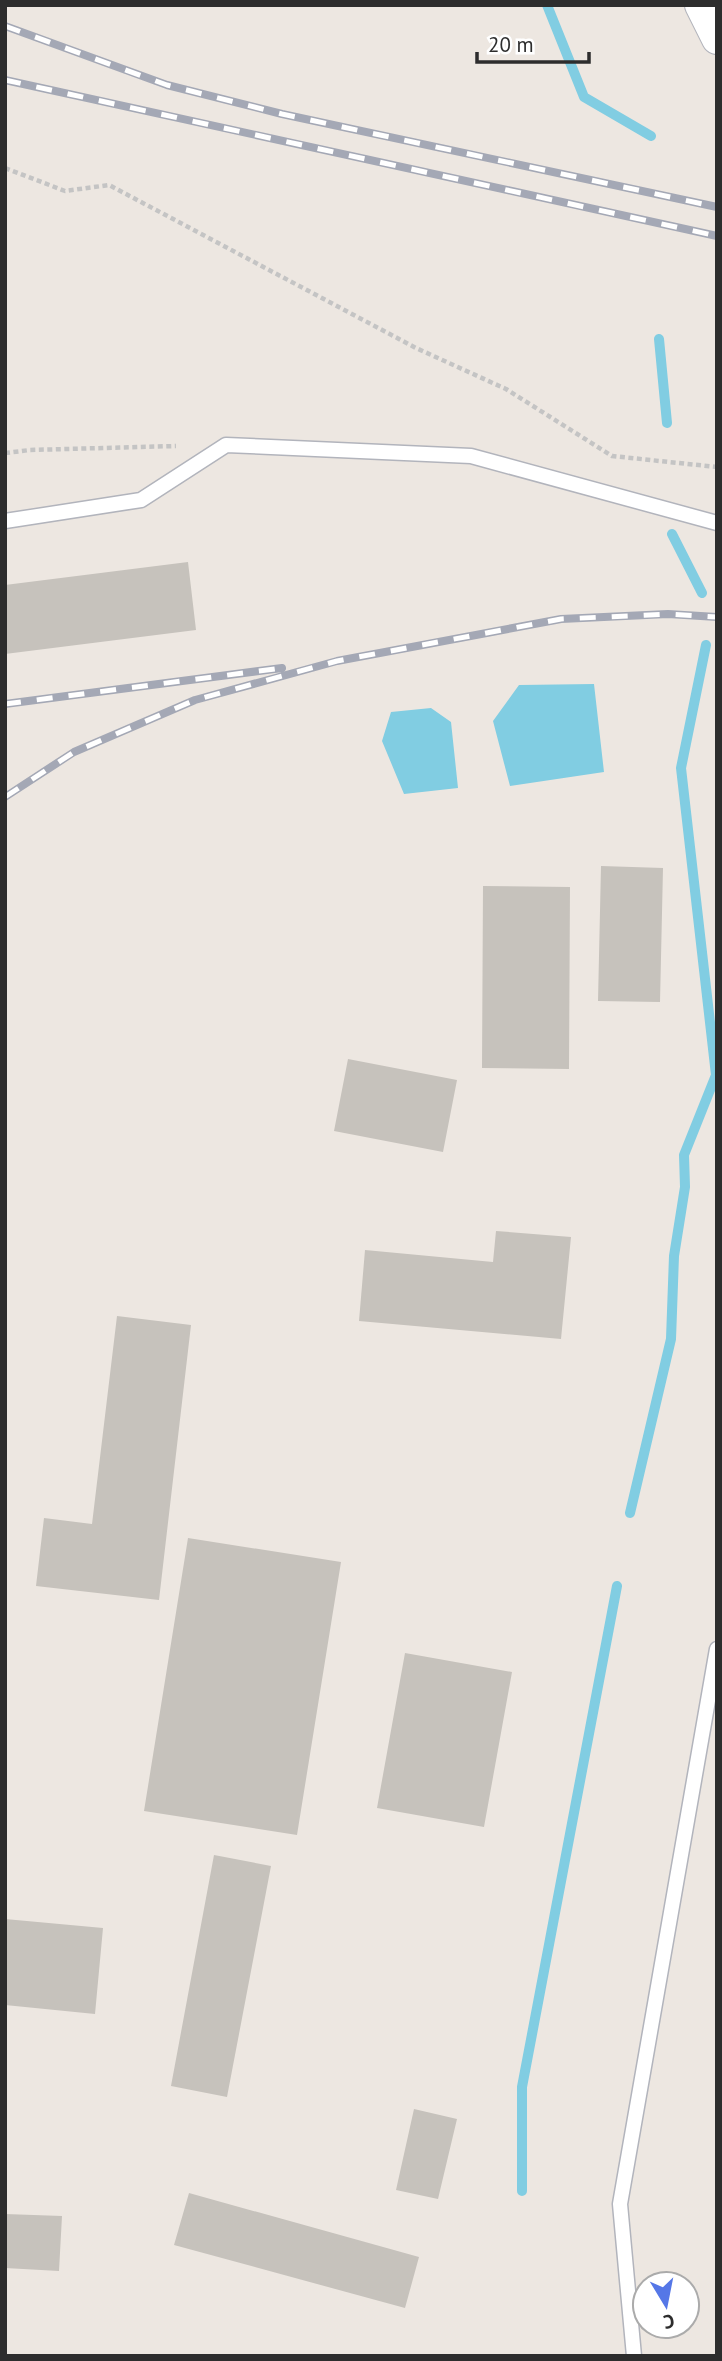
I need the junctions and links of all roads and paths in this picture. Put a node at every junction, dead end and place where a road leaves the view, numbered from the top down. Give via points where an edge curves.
1 (701, 5) edge
2 (717, 39) edge
3 (5, 168) edge
4 (226, 445) junction
5 (5, 453) edge
6 (717, 467) edge
7 (5, 521) edge
8 (717, 523) edge
9 (717, 1649) edge
10 (634, 2356) edge

1 - 2 street
3 - 6 path via 65,191 109,185 416,348 506,389 612,456
4 - 5 path
4 - 7 lane via 141,500
4 - 8 lane via 471,456
9 - 10 lane via 620,2204

